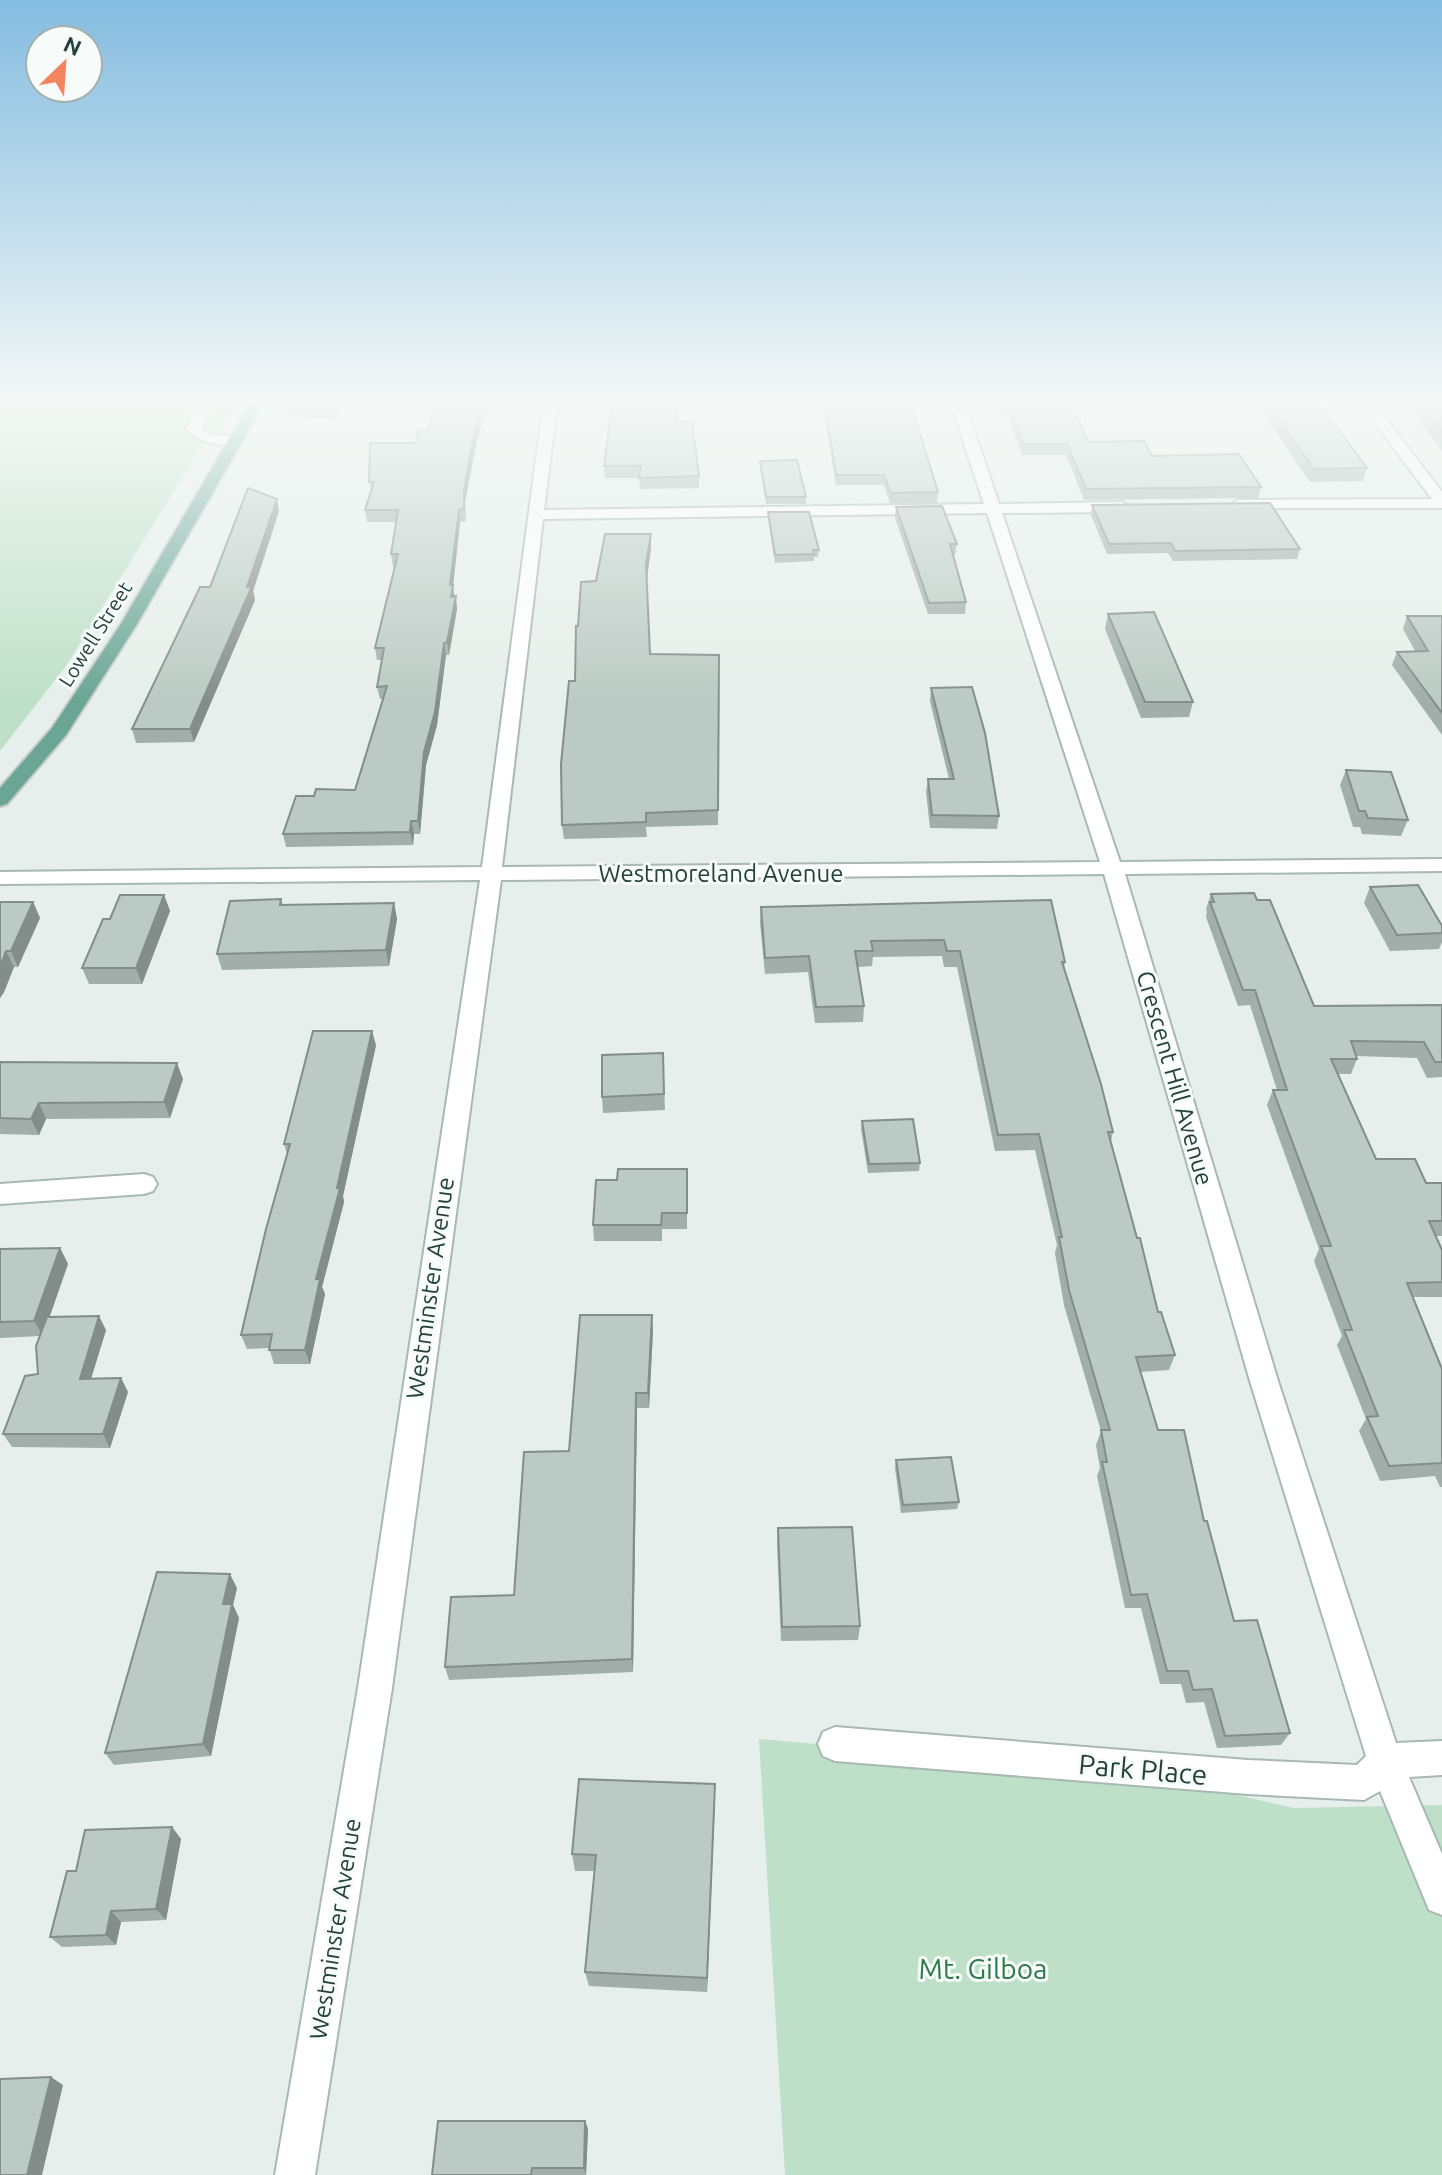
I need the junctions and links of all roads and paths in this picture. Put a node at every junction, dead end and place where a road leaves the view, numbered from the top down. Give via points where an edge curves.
1 (200, 500) edge
2 (539, 500) edge
3 (991, 500) edge
4 (1442, 502) edge
5 (1218, 506) edge
6 (1138, 507) edge
7 (994, 508) junction
8 (537, 515) junction
9 (0, 800) edge
10 (1442, 865) edge
11 (1113, 870) junction
12 (491, 874) junction
13 (0, 878) edge
14 (144, 1184) dead end
15 (0, 1194) edge
16 (835, 1744) dead end
17 (1442, 1758) edge
18 (1385, 1761) junction
19 (1442, 1897) edge
20 (295, 2175) edge

1 - 9 main road, Lowell Street via 103,665 59,731
2 - 8 street, Westminster Avenue
3 - 7 street, Crescent Hill Avenue
4 - 5 street
6 - 7 street
7 - 8 street
7 - 11 street, Crescent Hill Avenue
8 - 12 street, Westminster Avenue
10 - 11 street, Westmoreland Avenue
11 - 12 street, Westmoreland Avenue
11 - 18 street, Crescent Hill Avenue via 1264,1381
12 - 13 street, Westmoreland Avenue
12 - 20 street, Westminster Avenue via 375,1688
14 - 15 street
16 - 18 street, Park Place via 1364,1783
17 - 18 street
18 - 19 street, Crescent Hill Avenue

